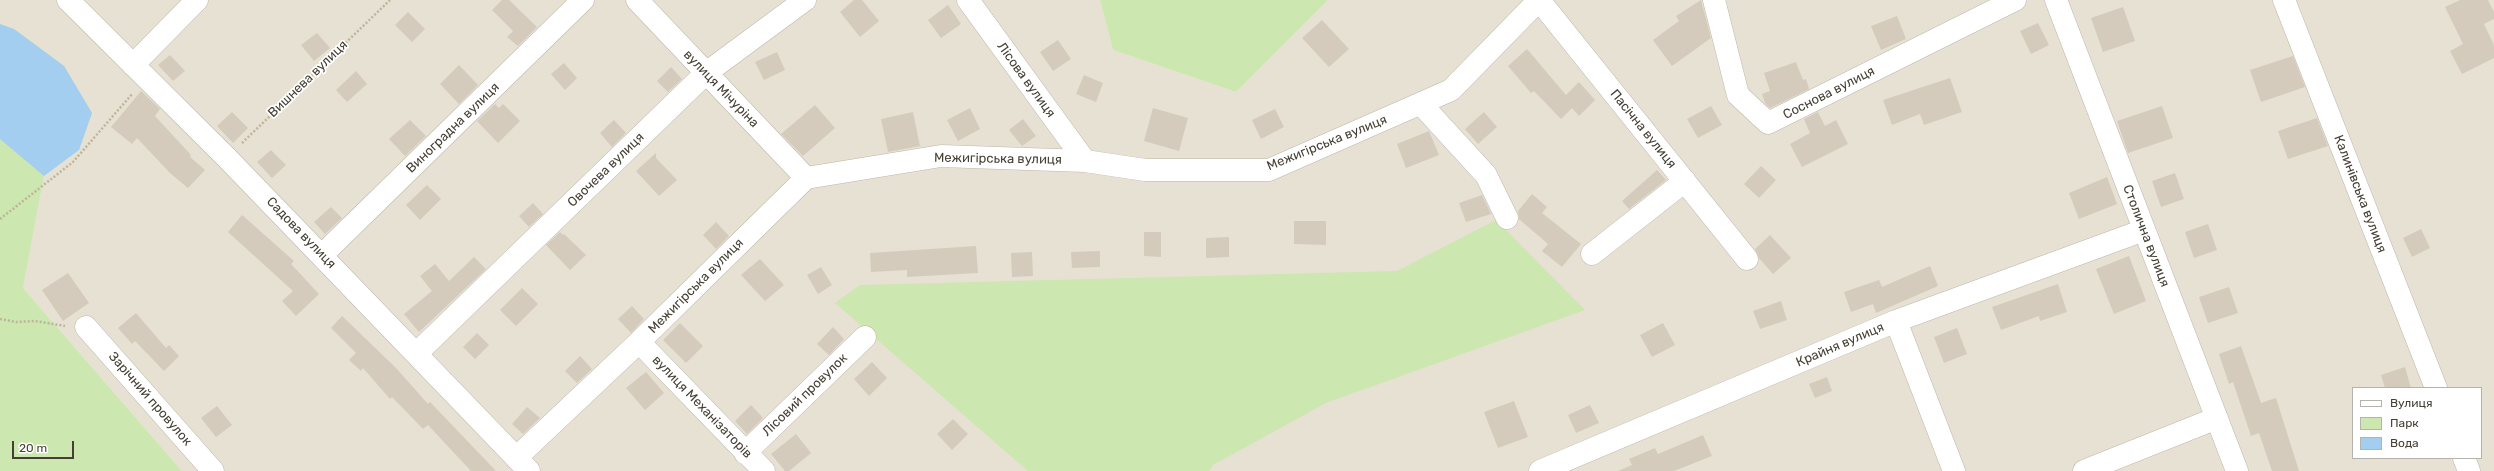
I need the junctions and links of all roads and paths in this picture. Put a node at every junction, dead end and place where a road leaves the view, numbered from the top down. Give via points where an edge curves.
1 (68, 0) edge
2 (198, 0) edge
3 (390, 0) edge
4 (583, 0) edge
5 (637, 0) edge
6 (805, 0) edge
7 (968, 0) edge
8 (1539, 0) edge
9 (1714, 0) edge
10 (2015, 0) edge
11 (2056, 0) edge
12 (2284, 0) edge
13 (139, 71) junction
14 (706, 72) junction
15 (1421, 104) junction
16 (227, 158) junction
17 (1084, 161) junction
18 (806, 178) junction
19 (1685, 181) junction
20 (0, 218) edge
21 (1507, 218) dead end
22 (2144, 230) junction
23 (1592, 254) dead end
24 (322, 255) junction
25 (1747, 259) dead end
26 (0, 319) edge
27 (1896, 321) junction
28 (86, 327) joint
29 (865, 337) dead end
30 (640, 342) junction
31 (417, 353) junction
32 (2436, 387) edge
33 (2216, 418) junction
34 (745, 453) junction
35 (2464, 459) edge
36 (522, 464) edge
37 (213, 471) edge
38 (764, 471) edge
39 (1540, 471) edge
40 (1954, 471) edge
41 (2084, 471) edge
42 (2237, 471) edge
43 (2469, 471) edge

1 - 13 street, Садова вулиця
2 - 13 street
3 - 16 path, Вишнева вулиця
4 - 24 street, Виноградна вулиця
5 - 14 street, вулиця Мічуріна
6 - 14 street, Овочева вулиця
7 - 17 street, Лісова вулиця
8 - 15 street, Межигірська вулиця via 1451,90
8 - 19 street, Пасічна вулиця
9 - 10 street, Соснова вулиця via 1738,96 1768,123
11 - 22 street, Столична вулиця
12 - 32 street, Калинівська вулиця
13 - 16 street, Садова вулиця
13 - 20 path via 73,162
14 - 18 street, вулиця Мічуріна
14 - 31 street, Овочева вулиця
15 - 17 street, Межигірська вулиця via 1270,170 1145,170
15 - 21 street via 1486,175
16 - 24 street, Садова вулиця
17 - 18 street, Межигірська вулиця via 941,156
18 - 30 street, Межигірська вулиця
19 - 23 street
19 - 25 street, Пасічна вулиця
22 - 27 street, Крайня вулиця
22 - 33 street, Столична вулиця
24 - 31 street, Садова вулиця
26 - 28 path
27 - 39 street, Крайня вулиця
27 - 40 street
28 - 37 street, Зарічний провулок
29 - 34 street, Лісовий провулок
30 - 34 street, вулиця Механізаторів
30 - 36 street, Межигірська вулиця
31 - 36 street, Садова вулиця
33 - 41 street
33 - 42 street, Столична вулиця
34 - 38 street, вулиця Механізаторів
35 - 43 street

